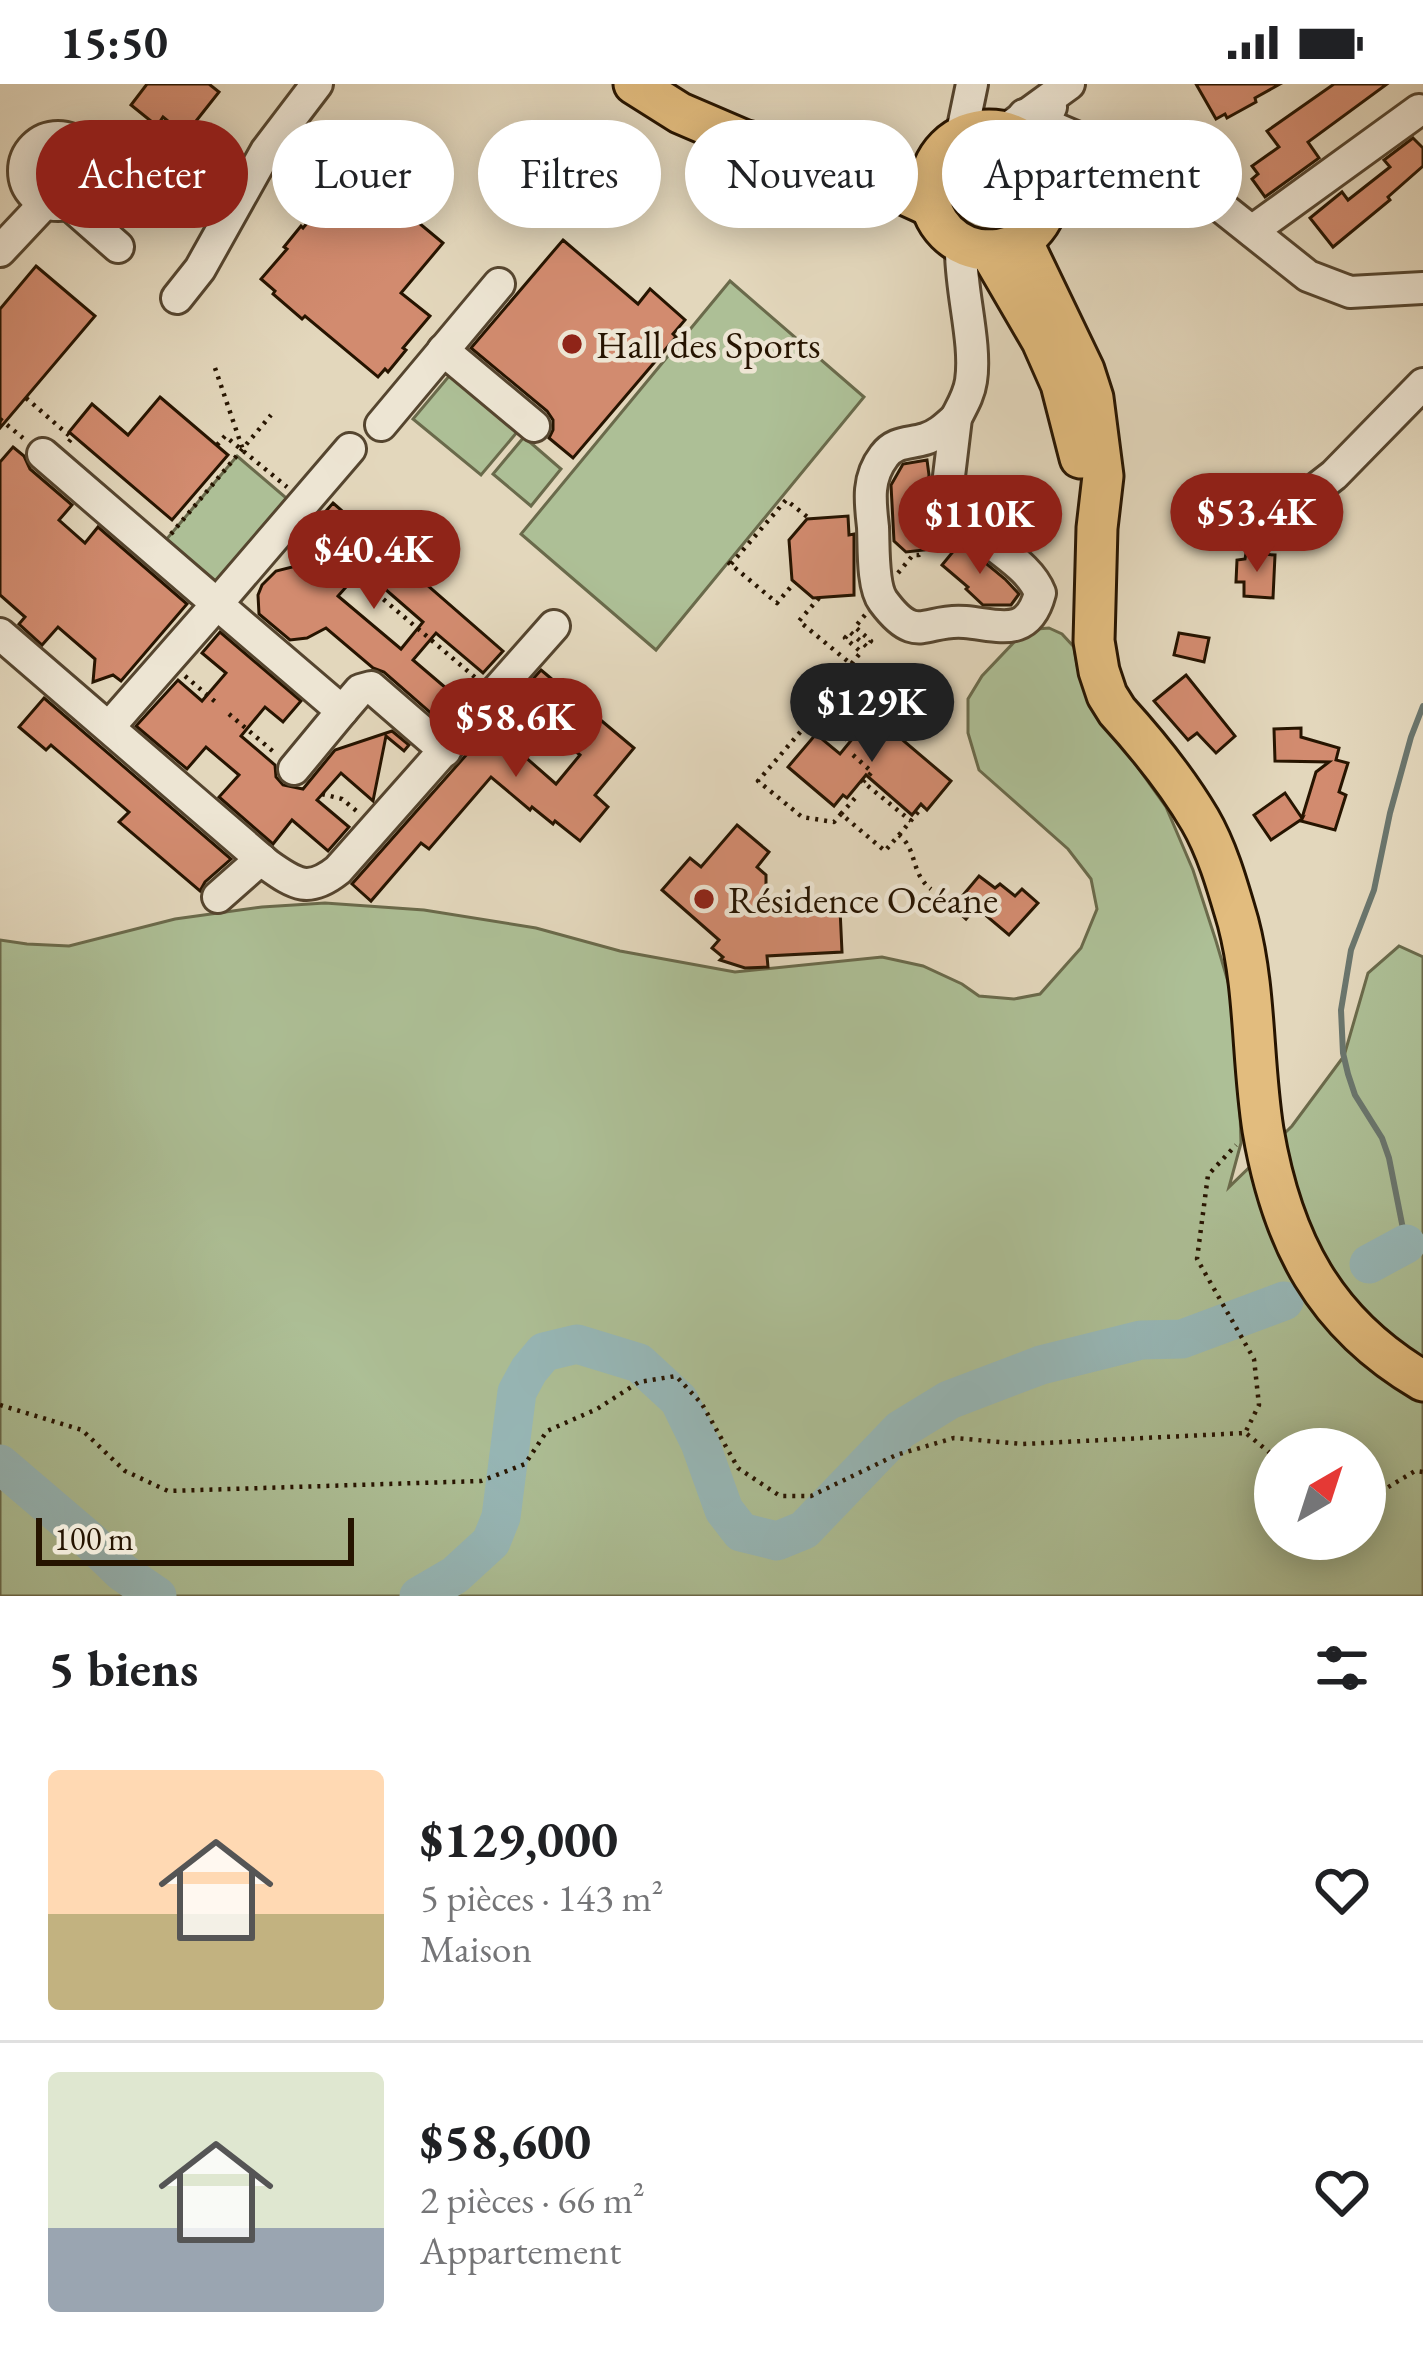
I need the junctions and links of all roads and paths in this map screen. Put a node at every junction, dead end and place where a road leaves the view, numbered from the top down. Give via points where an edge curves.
1 (317, 84) edge
2 (634, 84) edge
3 (972, 84) edge
4 (982, 84) edge
5 (1064, 87) edge
6 (1420, 110) dead end
7 (696, 120) edge
8 (994, 120) edge
9 (998, 120) edge
10 (1030, 120) edge
11 (942, 174) edge
12 (918, 201) edge
13 (932, 207) junction
14 (1242, 223) edge
15 (0, 227) edge
16 (1035, 228) edge
17 (1252, 231) junction
18 (990, 245) junction
19 (0, 251) edge
20 (499, 284) dead end
21 (1423, 288) edge
22 (177, 298) dead end
23 (443, 350) junction
24 (215, 368) dead end
25 (1423, 383) edge
26 (26, 398) dead end
27 (271, 415) dead end
28 (956, 418) junction
29 (0, 419) edge
30 (381, 425) dead end
31 (534, 426) dead end
32 (217, 445) dead end
33 (42, 446) junction
34 (350, 449) dead end
35 (243, 450) junction
36 (1298, 503) dead end
37 (298, 511) junction
38 (810, 518) dead end
39 (943, 526) dead end
40 (989, 542) dead end
41 (156, 552) junction
42 (344, 565) dead end
43 (356, 576) dead end
44 (795, 582) dead end
45 (819, 598) dead end
46 (217, 604) junction
47 (554, 626) dead end
48 (855, 627) dead end
49 (0, 634) edge
50 (167, 660) junction
51 (853, 663) junction
52 (495, 694) junction
53 (219, 704) dead end
54 (342, 711) junction
55 (229, 714) dead end
56 (815, 714) junction
57 (109, 727) junction
58 (850, 742) dead end
59 (445, 751) junction
60 (853, 755) dead end
61 (294, 769) joint
62 (866, 784) junction
63 (322, 794) dead end
64 (923, 806) dead end
65 (841, 814) junction
66 (911, 821) junction
67 (377, 828) junction
68 (899, 836) junction
69 (261, 859) junction
70 (931, 890) dead end
71 (218, 897) dead end
72 (1262, 1117) junction
73 (1423, 1381) edge
74 (0, 1405) edge
75 (1245, 1432) junction
76 (1254, 1440) edge
77 (1423, 1472) edge
78 (1386, 1488) edge

1 - 22 street
2 - 7 main road
3 - 8 street
4 - 9 street
5 - 10 street
6 - 17 street
11 - 13 main road via 930,180
12 - 13 main road
13 - 18 main road via 941,226
14 - 17 street
15 - 19 street via 19,205 56,197
16 - 18 main road
17 - 21 street via 1308,276 1350,292
18 - 28 street via 960,270 972,379
18 - 72 main road via 1061,384 1097,528 1094,641 1107,695 1201,821 1220,863 1249,974
20 - 23 street
23 - 30 street
23 - 31 street
24 - 35 path
25 - 36 street
26 - 33 path via 72,438
27 - 35 path
28 - 39 street
28 - 40 street via 927,438 895,445 875,468 878,592 915,628 1010,627 1040,593
29 - 33 path
32 - 35 path via 225,436
33 - 41 street
34 - 37 street
35 - 37 path
35 - 41 path
37 - 42 path
37 - 46 street
38 - 44 path via 786,500 730,563 777,603
41 - 46 street
43 - 52 path
45 - 51 path via 799,620
46 - 50 street
46 - 54 street
47 - 52 street
48 - 51 path via 872,641 867,646 850,632 844,638 861,652
49 - 57 street
50 - 53 path
50 - 57 street
51 - 56 path via 842,689
52 - 59 street
54 - 59 street via 360,689 371,688
54 - 61 street
55 - 61 path
56 - 58 path
56 - 65 path via 758,781 802,817 835,822
57 - 69 street
59 - 67 street
60 - 62 path via 872,772
62 - 65 path
62 - 66 path
63 - 67 path via 342,799
64 - 66 path
65 - 68 path via 885,851
66 - 68 path
67 - 69 street via 320,883 292,880
68 - 70 path
69 - 71 street
72 - 73 main road via 1283,1208 1316,1282 1356,1333
72 - 75 path via 1208,1174 1197,1258 1254,1359 1259,1405
74 - 75 path via 82,1430 125,1471 169,1491 481,1481 525,1465 547,1431 639,1382 676,1376 738,1468 780,1496 811,1496 896,1455 954,1438 1023,1444
75 - 76 path
77 - 78 path

